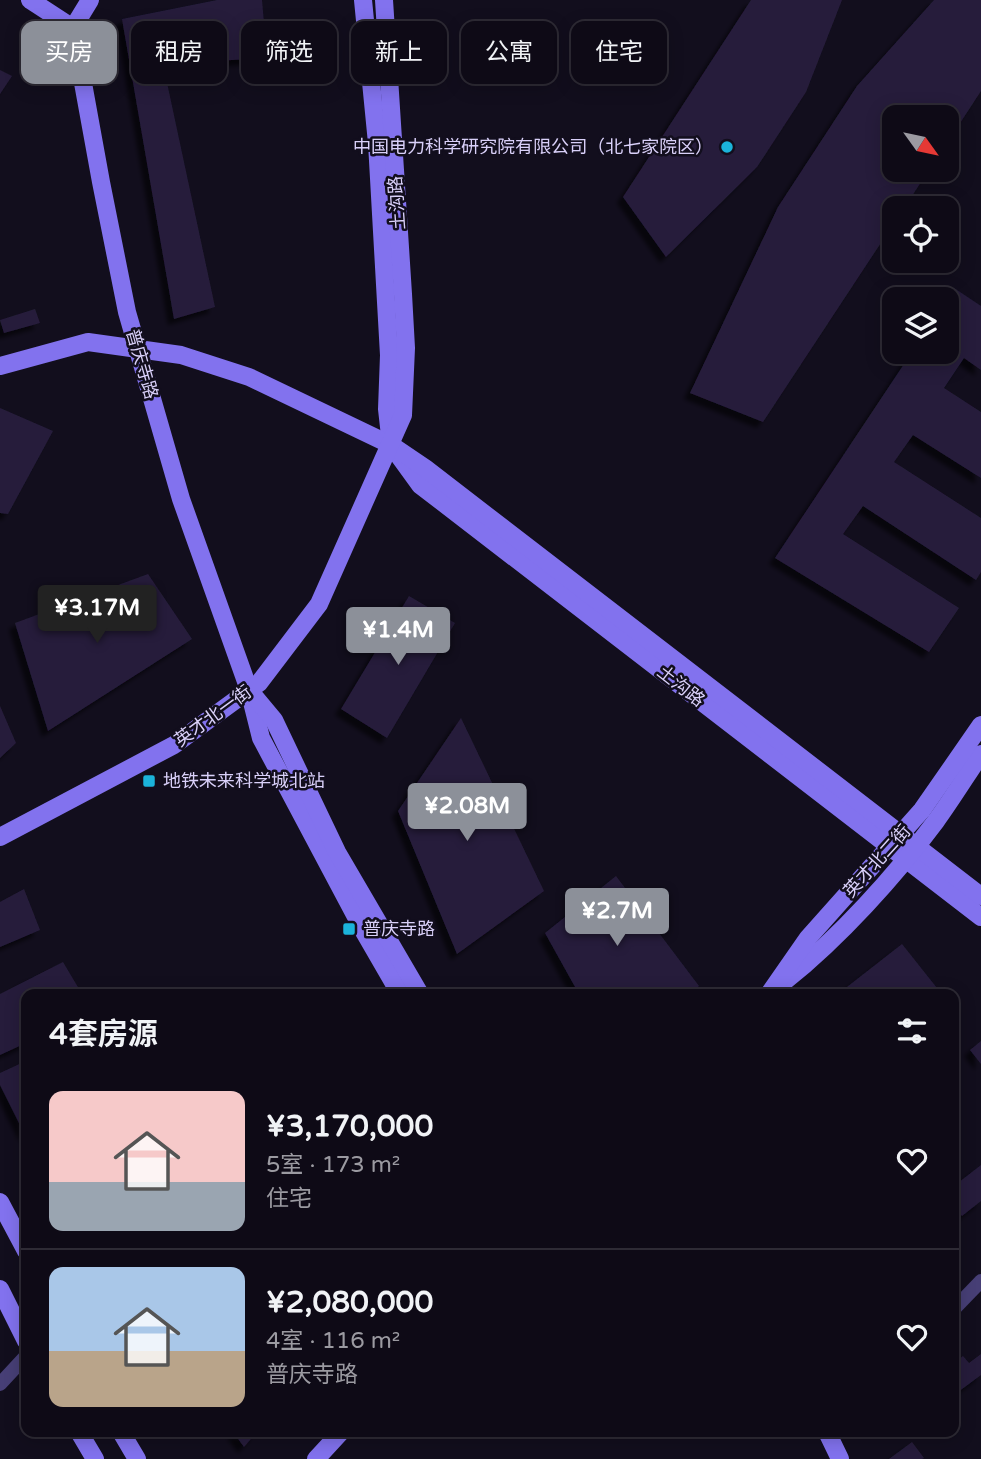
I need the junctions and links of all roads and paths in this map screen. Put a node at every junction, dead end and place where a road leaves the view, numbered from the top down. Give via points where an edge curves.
1 (30, 0) edge
2 (90, 0) edge
3 (363, 0) edge
4 (384, 0) edge
5 (62, 21) edge
6 (77, 21) edge
7 (83, 84) edge
8 (138, 350) junction
9 (0, 366) edge
10 (391, 445) junction
11 (249, 690) junction
12 (981, 725) edge
13 (981, 754) edge
14 (0, 837) edge
15 (903, 846) junction
16 (981, 896) edge
17 (981, 917) edge
18 (397, 989) edge
19 (417, 989) edge
20 (772, 989) edge
21 (0, 1202) edge
22 (21, 1242) edge
23 (0, 1289) edge
24 (978, 1291) edge
25 (959, 1305) edge
26 (21, 1331) edge
27 (21, 1361) edge
28 (0, 1384) edge
29 (82, 1437) edge
30 (124, 1437) edge
31 (336, 1437) edge
32 (831, 1437) edge
33 (94, 1459) edge
34 (137, 1459) edge
35 (316, 1459) edge
36 (840, 1459) edge

1 - 5 street
2 - 6 street
3 - 10 street, 土沟路 via 377,143
4 - 10 street, 土沟路 via 405,348 403,415
7 - 8 street, 普庆寺路
8 - 9 street via 88,342
8 - 10 street via 181,355 249,377
8 - 11 street, 普庆寺路 via 181,499
10 - 11 street, 英才北一街 via 319,604
10 - 15 street, 土沟路 via 420,485
11 - 14 street, 英才北一街 via 174,745
11 - 18 street, 普庆寺路 via 261,738
11 - 19 street, 普庆寺路 via 274,720 337,852
12 - 15 street, 英才北二街 via 922,810
13 - 15 street, 英才北二街 via 936,821
15 - 16 street, 土沟路
15 - 17 street, 土沟路
15 - 20 street, 英才北二街 via 808,937
21 - 22 street
23 - 26 street
24 - 25 street
27 - 28 street
29 - 33 street
30 - 34 street
31 - 35 street
32 - 36 street

